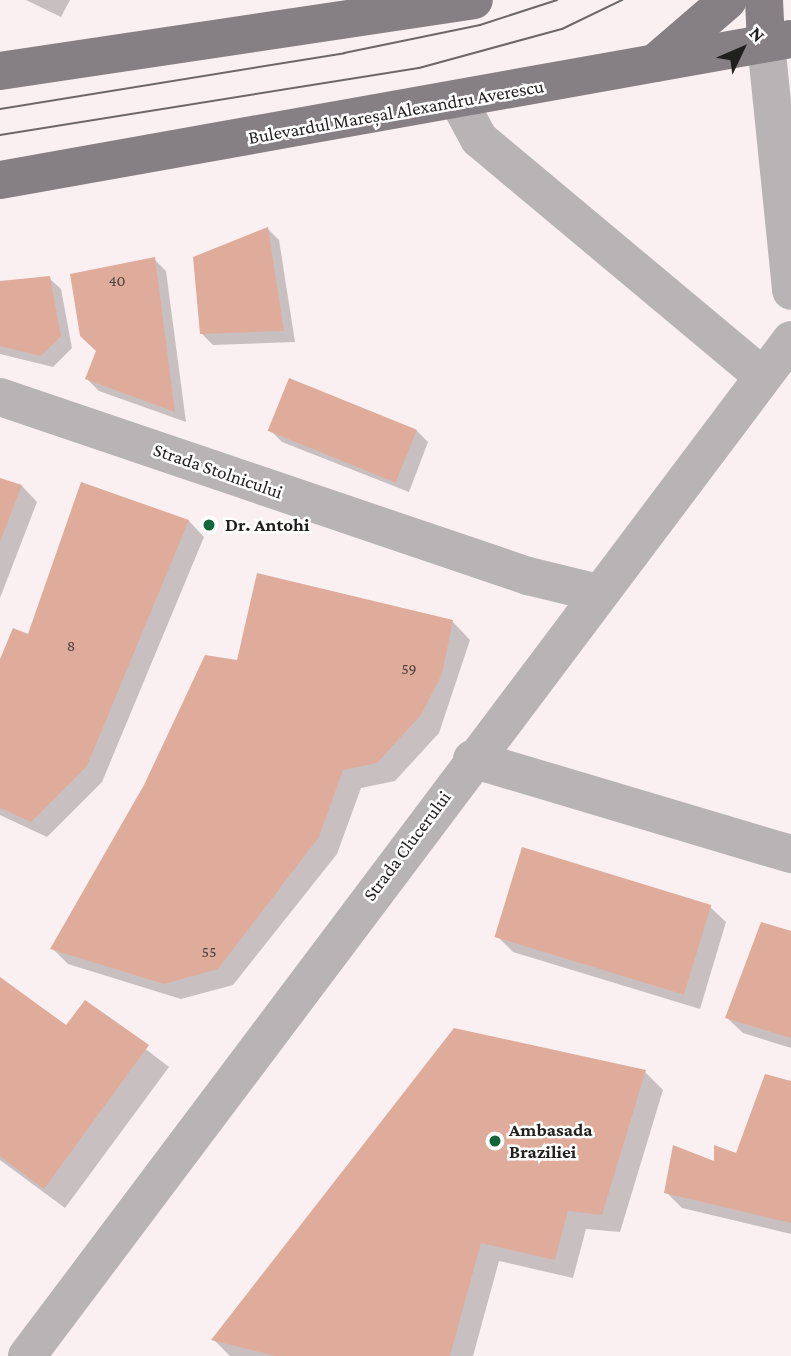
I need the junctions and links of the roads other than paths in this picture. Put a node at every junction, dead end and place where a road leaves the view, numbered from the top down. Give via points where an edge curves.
1 (474, 0) edge
2 (728, 0) edge
3 (764, 0) edge
4 (779, 41) edge
5 (654, 65) junction
6 (0, 71) edge
7 (459, 102) junction
8 (0, 180) edge
9 (791, 291) edge
10 (791, 340) edge
11 (762, 376) junction
12 (0, 397) edge
13 (598, 593) junction
14 (472, 759) junction
15 (791, 854) edge
16 (27, 1356) edge

1 - 6 main road
2 - 5 main road
3 - 4 main road
4 - 5 main road, Bulevardul Mareșal Alexandru Averescu
4 - 9 street
5 - 7 main road, Bulevardul Mareșal Alexandru Averescu
7 - 8 main road, Bulevardul Mareșal Alexandru Averescu
7 - 11 street via 479,139
10 - 11 street, Strada Clucerului
11 - 13 street, Strada Clucerului
12 - 13 street, Strada Stolnicului via 528,576
13 - 14 street, Strada Clucerului
14 - 15 street
14 - 16 street, Strada Clucerului

